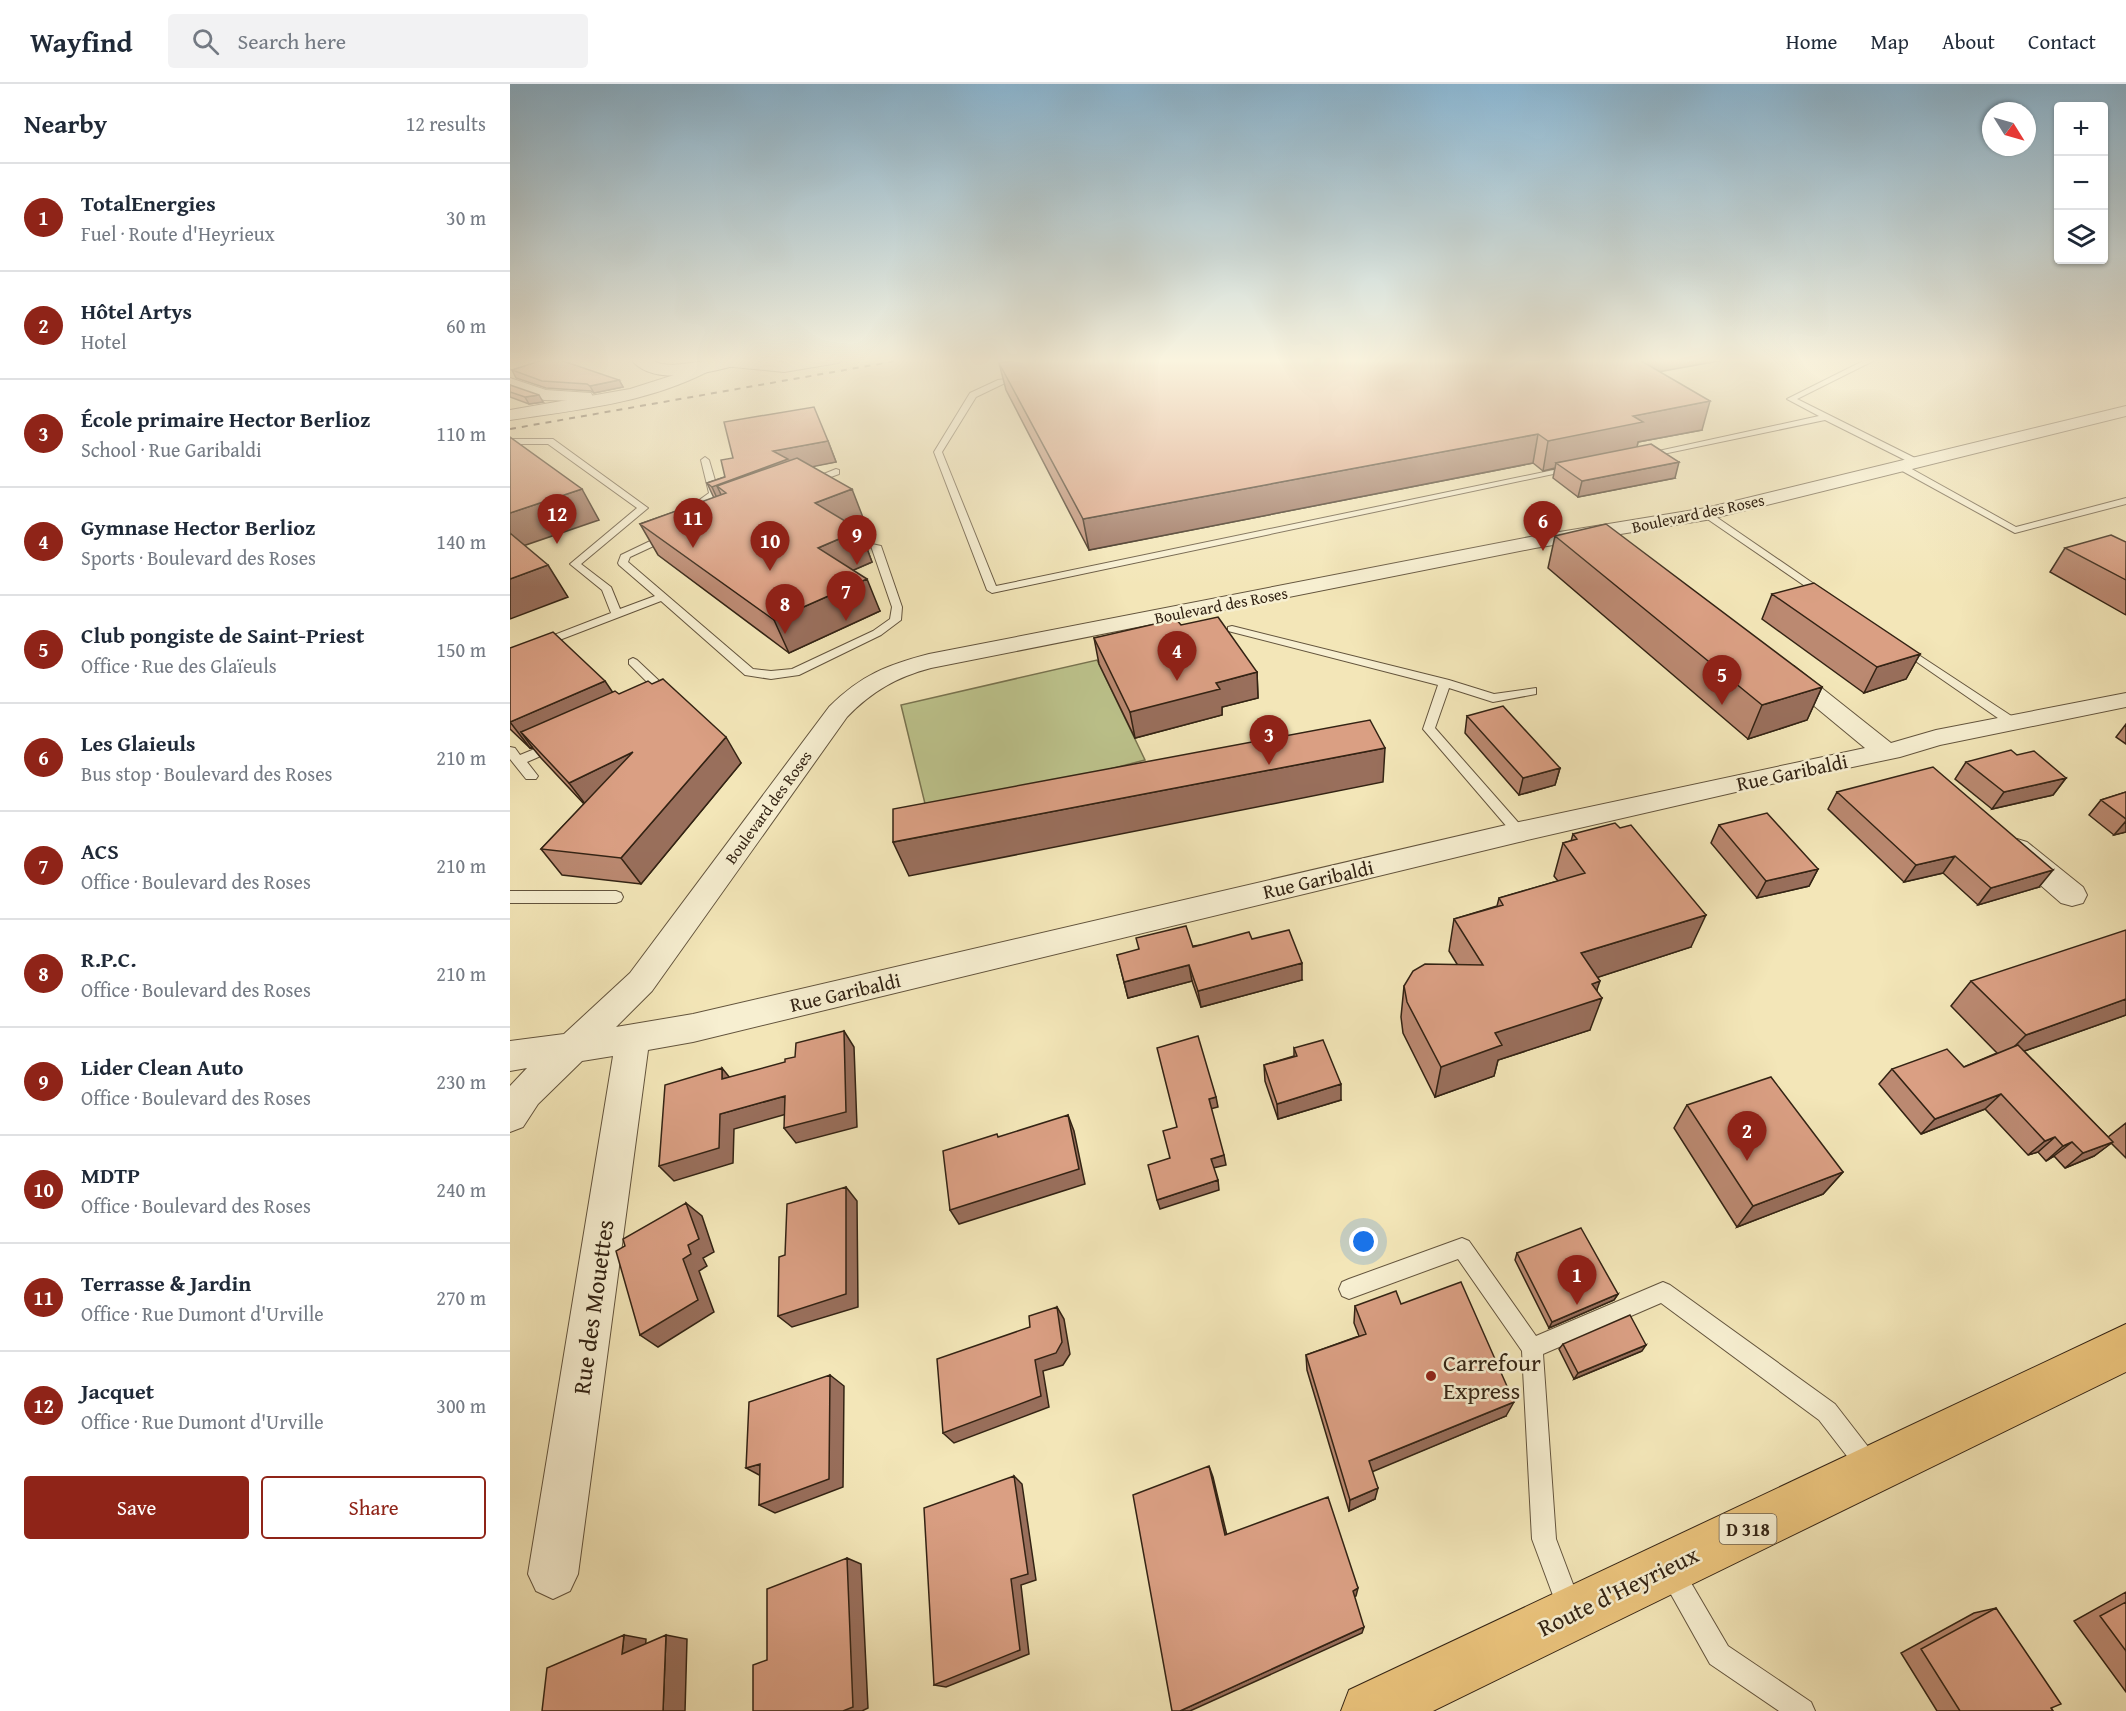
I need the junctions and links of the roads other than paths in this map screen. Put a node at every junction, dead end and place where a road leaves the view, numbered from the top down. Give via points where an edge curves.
1 (948, 435) edge
2 (1740, 435) edge
3 (1857, 435) edge
4 (2025, 435) edge
5 (512, 441) edge
6 (1634, 457) edge
7 (705, 460) dead end
8 (1906, 463) junction
9 (1587, 466) edge
10 (836, 472) dead end
11 (803, 484) edge
12 (2126, 501) edge
13 (1706, 514) junction
14 (683, 530) edge
15 (650, 542) junction
16 (876, 546) dead end
17 (662, 597) junction
18 (1837, 604) edge
19 (616, 615) junction
20 (1232, 629) dead end
21 (1896, 644) edge
22 (510, 656) edge
23 (1772, 660) edge
24 (633, 662) dead end
25 (1445, 683) junction
26 (1532, 691) dead end
27 (656, 698) edge
28 (2126, 700) edge
29 (2012, 722) junction
30 (561, 742) edge
31 (514, 756) edge
32 (1902, 757) junction
33 (531, 776) dead end
34 (1519, 832) junction
35 (2000, 835) edge
36 (2072, 895) dead end
37 (510, 897) edge
38 (616, 897) dead end
39 (633, 1039) junction
40 (571, 1047) junction
41 (510, 1056) edge
42 (510, 1116) edge
43 (1349, 1289) dead end
44 (2126, 1347) edge
45 (1532, 1348) junction
46 (1872, 1470) junction
47 (1668, 1568) junction
48 (553, 1574) dead end
49 (1572, 1614) junction
50 (1370, 1711) edge
51 (1802, 1711) edge

1 - 9 lane via 938,452 992,590
2 - 6 lane
3 - 8 lane
4 - 8 street, Boulevard des Roses
5 - 19 lane via 550,441 643,508 575,564 607,589
7 - 15 lane via 714,494
8 - 12 lane via 2015,530
8 - 13 street, Boulevard des Roses
10 - 11 lane
13 - 18 lane
13 - 40 street, Boulevard des Roses via 1535,542 891,671 860,688 838,712 641,982
14 - 15 lane
15 - 17 lane via 626,555 623,563
16 - 17 lane via 897,607 895,620 877,633 795,672 749,672
17 - 19 lane
19 - 22 lane
20 - 25 lane
21 - 29 lane
23 - 32 street
24 - 27 lane via 667,693
25 - 26 lane via 1493,698
25 - 34 lane via 1429,729
28 - 29 street, Rue Garibaldi
29 - 32 street, Rue Garibaldi via 1936,738
30 - 31 lane
31 - 33 lane
32 - 34 street, Rue Garibaldi via 1762,777
34 - 39 street, Rue Garibaldi
35 - 36 street
37 - 38 lane
39 - 40 street, Rue Garibaldi
39 - 48 street, Rue des Mouettes
40 - 41 street, Rue Garibaldi
40 - 42 street, Boulevard des Roses via 525,1093
43 - 45 lane via 1462,1248
44 - 46 main road, Route d'Heyrieux / D 318
45 - 46 lane via 1663,1292 1827,1412
45 - 49 lane via 1545,1539
46 - 47 main road, Route d'Heyrieux / D 318
47 - 49 main road, Route d'Heyrieux / D 318
47 - 51 lane via 1719,1655
49 - 50 main road, Route d'Heyrieux / D 318

